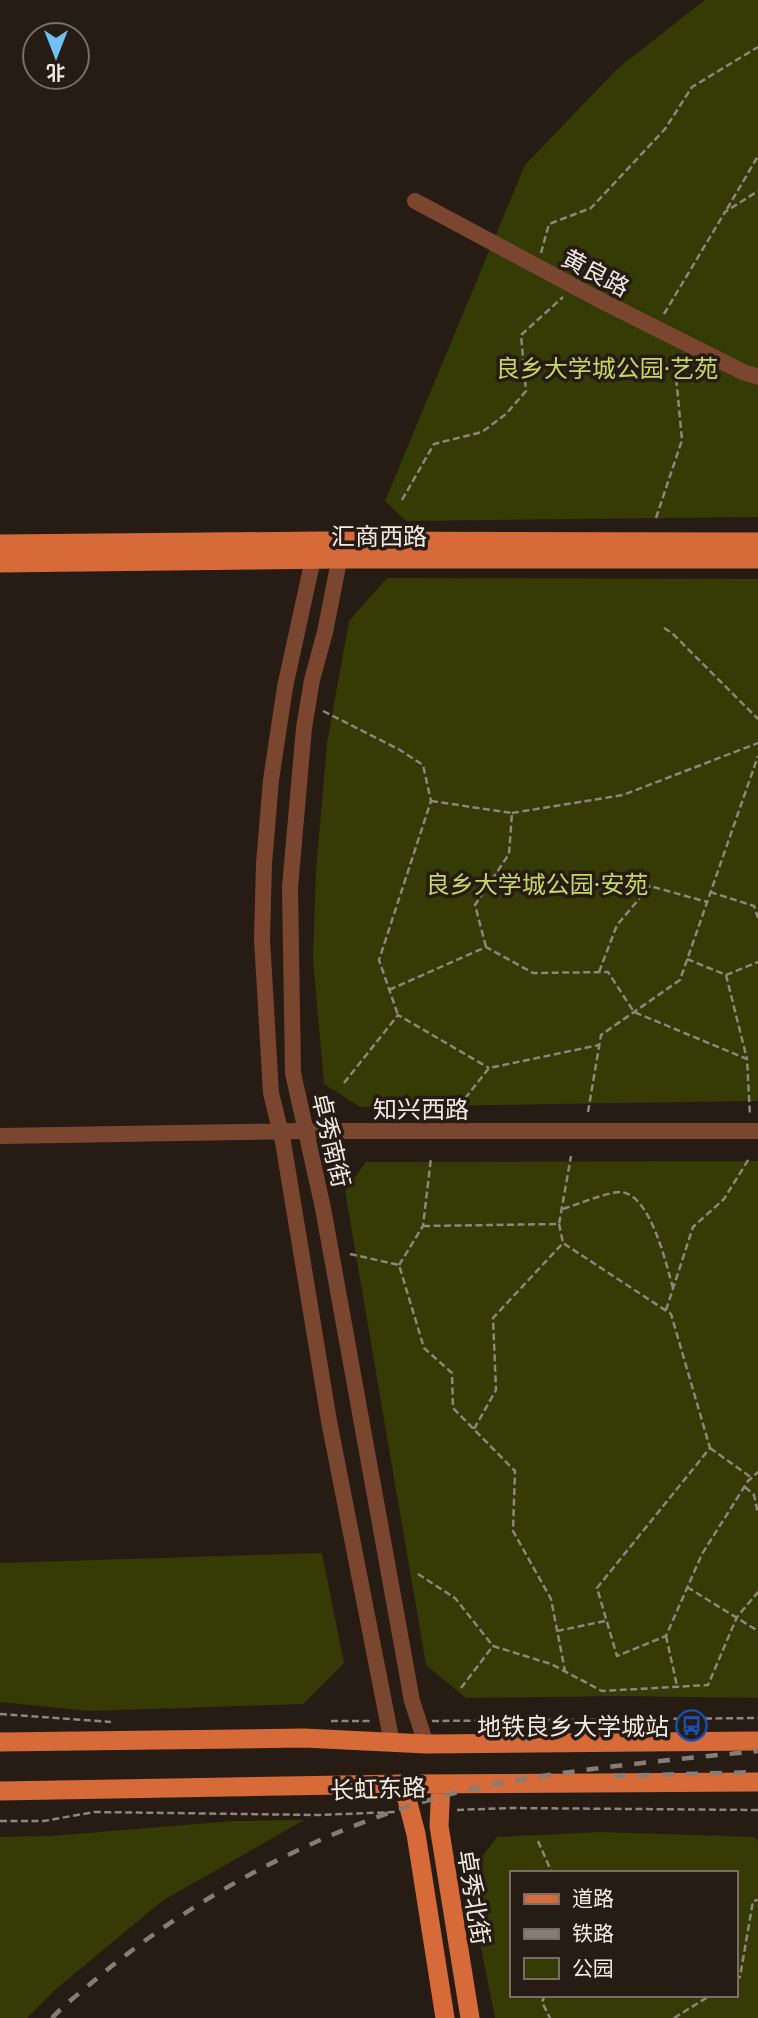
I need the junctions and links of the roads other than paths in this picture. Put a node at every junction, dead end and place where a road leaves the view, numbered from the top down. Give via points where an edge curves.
1 (415, 201) dead end
2 (758, 377) edge
3 (321, 541) junction
4 (758, 542) edge
5 (0, 544) edge
6 (341, 550) junction
7 (313, 559) junction
8 (758, 559) edge
9 (0, 563) edge
10 (758, 1130) edge
11 (307, 1131) junction
12 (280, 1133) junction
13 (0, 1136) edge
14 (758, 1741) edge
15 (0, 1742) edge
16 (392, 1743) junction
17 (426, 1744) junction
18 (758, 1782) edge
19 (403, 1784) junction
20 (441, 1784) junction
21 (0, 1791) edge
22 (445, 2018) edge
23 (470, 2018) edge

1 - 2 street, 黄良路
3 - 5 main road, 汇商西路
3 - 6 main road, 汇商西路
3 - 7 street, 卓秀南街
4 - 6 main road, 汇商西路
6 - 7 main road, 汇商西路
6 - 8 main road, 汇商西路
6 - 11 street, 卓秀南街 via 304,728 290,887 293,1073
7 - 9 main road, 汇商西路
7 - 12 street, 卓秀南街 via 285,687 264,864 262,939 271,1093
10 - 11 street, 知兴西路
11 - 12 street, 知兴西路
11 - 17 street, 卓秀南街 via 412,1702
12 - 13 street, 知兴西路
12 - 16 street, 卓秀南街
14 - 17 main road, 长虹东路
15 - 16 main road, 长虹东路 via 314,1738
16 - 17 main road, 长虹东路
18 - 20 main road, 长虹东路
19 - 20 main road, 长虹东路
19 - 21 main road, 长虹东路
19 - 22 main road via 416,1834
20 - 23 main road, 卓秀北街 via 439,1826

